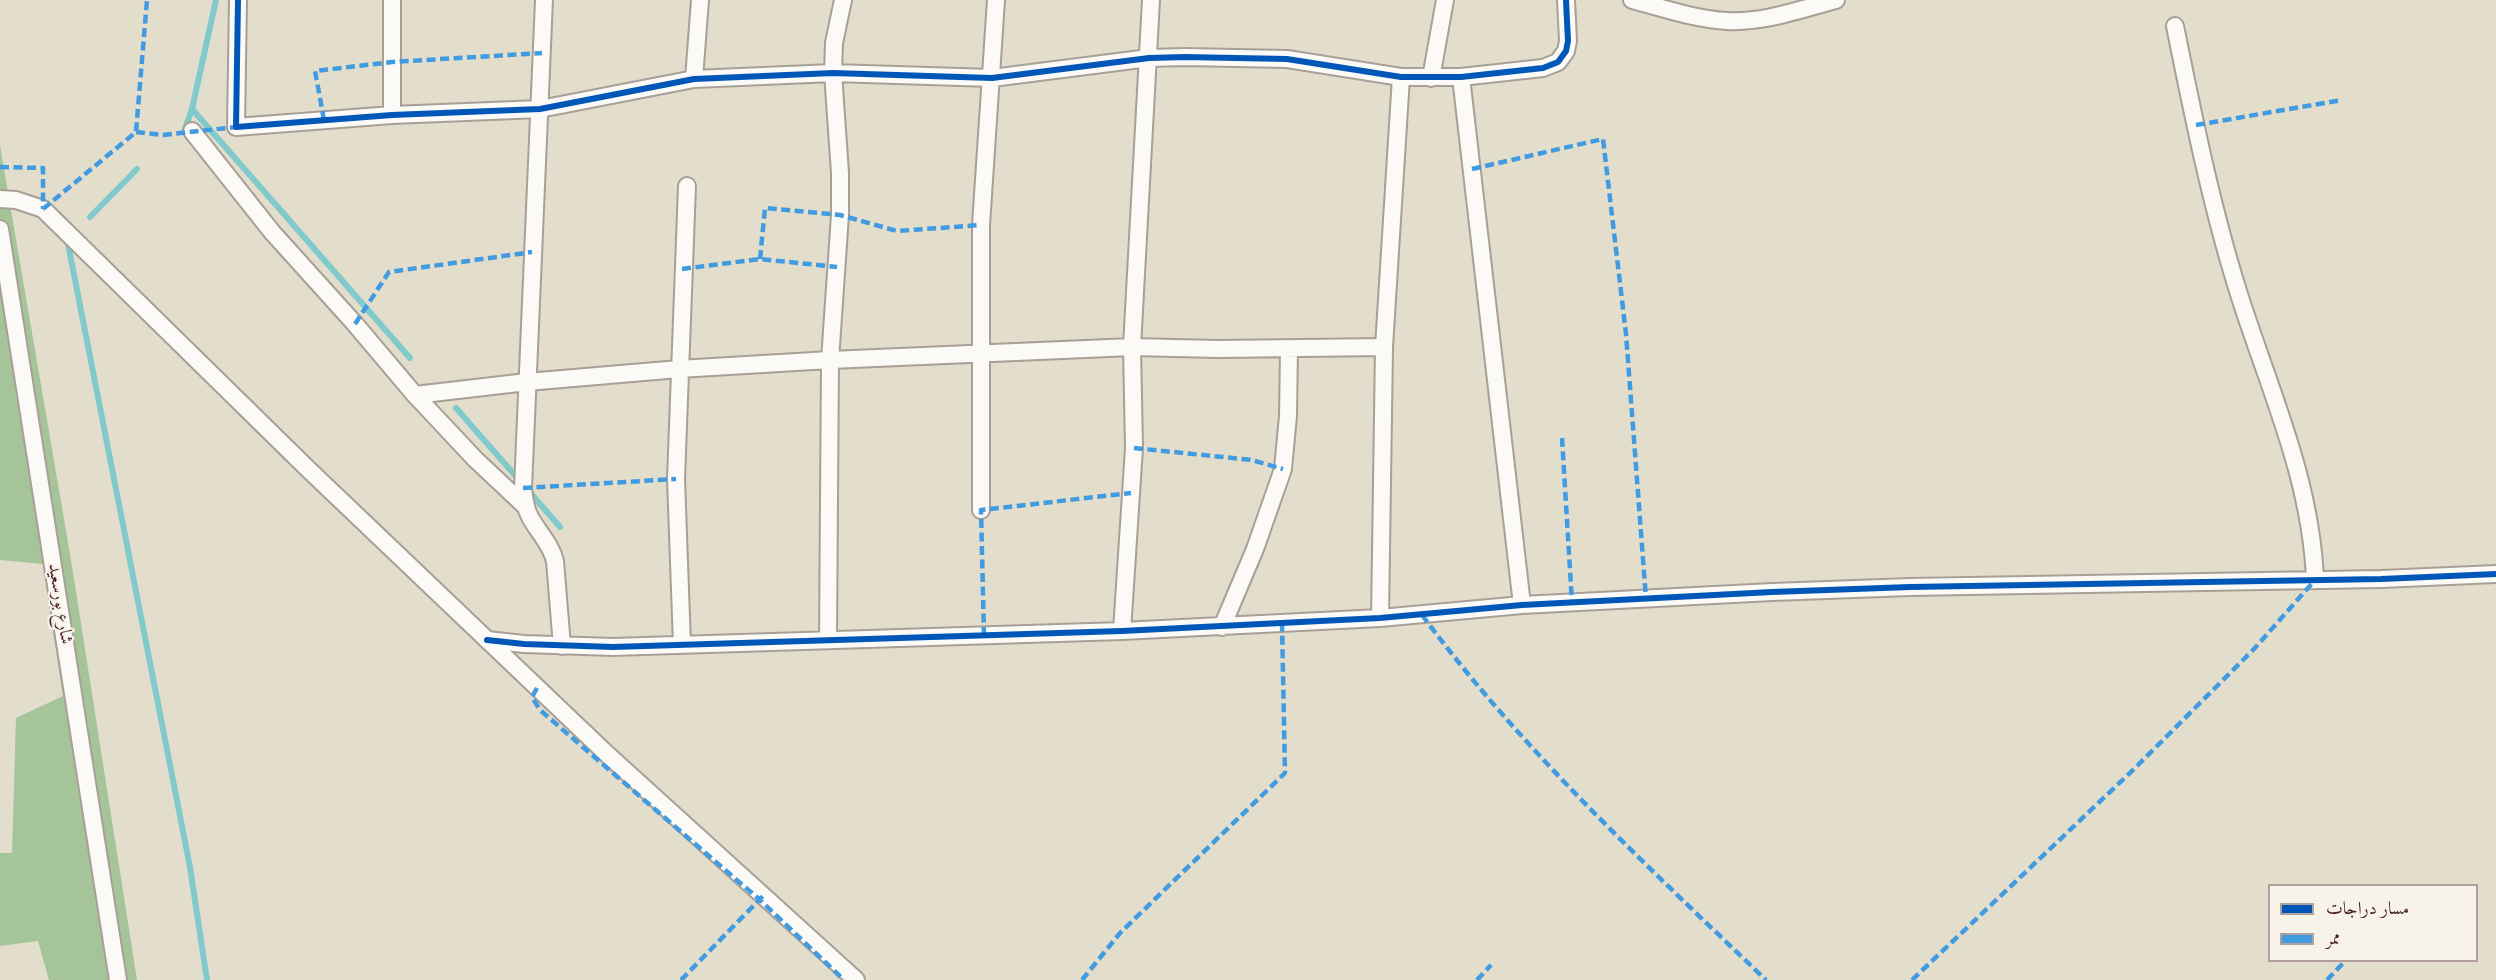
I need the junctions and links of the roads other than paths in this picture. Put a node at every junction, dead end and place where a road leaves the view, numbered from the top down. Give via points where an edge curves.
1 (238, 0) edge
2 (392, 0) edge
3 (544, 0) edge
4 (700, 0) edge
5 (843, 0) edge
6 (996, 0) edge
7 (1151, 0) edge
8 (1445, 0) edge
9 (1566, 0) edge
10 (1632, 0) edge
11 (1836, 0) edge
12 (2175, 26) dead end
13 (1149, 58) junction
14 (832, 73) junction
15 (1401, 77) junction
16 (1461, 77) junction
17 (992, 78) junction
18 (1431, 78) junction
19 (694, 79) junction
20 (540, 109) junction
21 (392, 115) junction
22 (192, 131) dead end
23 (687, 186) dead end
24 (0, 199) edge
25 (0, 229) edge
26 (2, 251) edge
27 (1132, 347) junction
28 (1384, 347) junction
29 (1289, 349) junction
30 (981, 354) junction
31 (830, 360) junction
32 (679, 369) junction
33 (527, 382) junction
34 (415, 395) junction
35 (525, 506) junction
36 (981, 510) dead end
37 (2496, 574) edge
38 (2315, 579) junction
39 (1522, 605) junction
40 (1380, 618) junction
41 (1222, 627) junction
42 (1122, 631) junction
43 (488, 639) junction
44 (828, 639) junction
45 (682, 645) junction
46 (562, 646) junction
47 (118, 980) edge
48 (856, 980) edge

1 - 21 street via 236,127
2 - 21 street
3 - 20 street
4 - 19 street
5 - 14 street
6 - 17 street
7 - 13 street
8 - 18 street
9 - 16 street via 1568,41 1558,62 1543,68
10 - 11 street via 1728,21 1753,20
12 - 38 street via 2227,255 2301,478
13 - 15 street via 1287,59
13 - 17 street
13 - 27 street
14 - 17 street
14 - 19 street
14 - 31 street via 840,204
15 - 18 street
15 - 28 street
16 - 18 street
16 - 39 street
17 - 30 street via 981,225
19 - 20 street
20 - 21 street
20 - 33 street
22 - 34 street via 272,232
23 - 32 street
24 - 43 street via 43,209
25 - 26 street, شارع بورسعيد
26 - 47 street, شارع بورسعيد
27 - 29 street
27 - 30 street
27 - 42 street via 1134,448
28 - 29 street
28 - 40 street
29 - 41 street via 1283,469
30 - 31 street
30 - 36 street
31 - 32 street
31 - 44 street
32 - 33 street
32 - 45 street via 676,524
33 - 34 street
33 - 35 street
34 - 35 street
35 - 46 street via 553,551
37 - 38 street
38 - 39 street via 1910,587
39 - 40 street
40 - 41 street
41 - 42 street
42 - 44 street
43 - 46 street
43 - 48 street via 608,755
44 - 45 street
45 - 46 street

